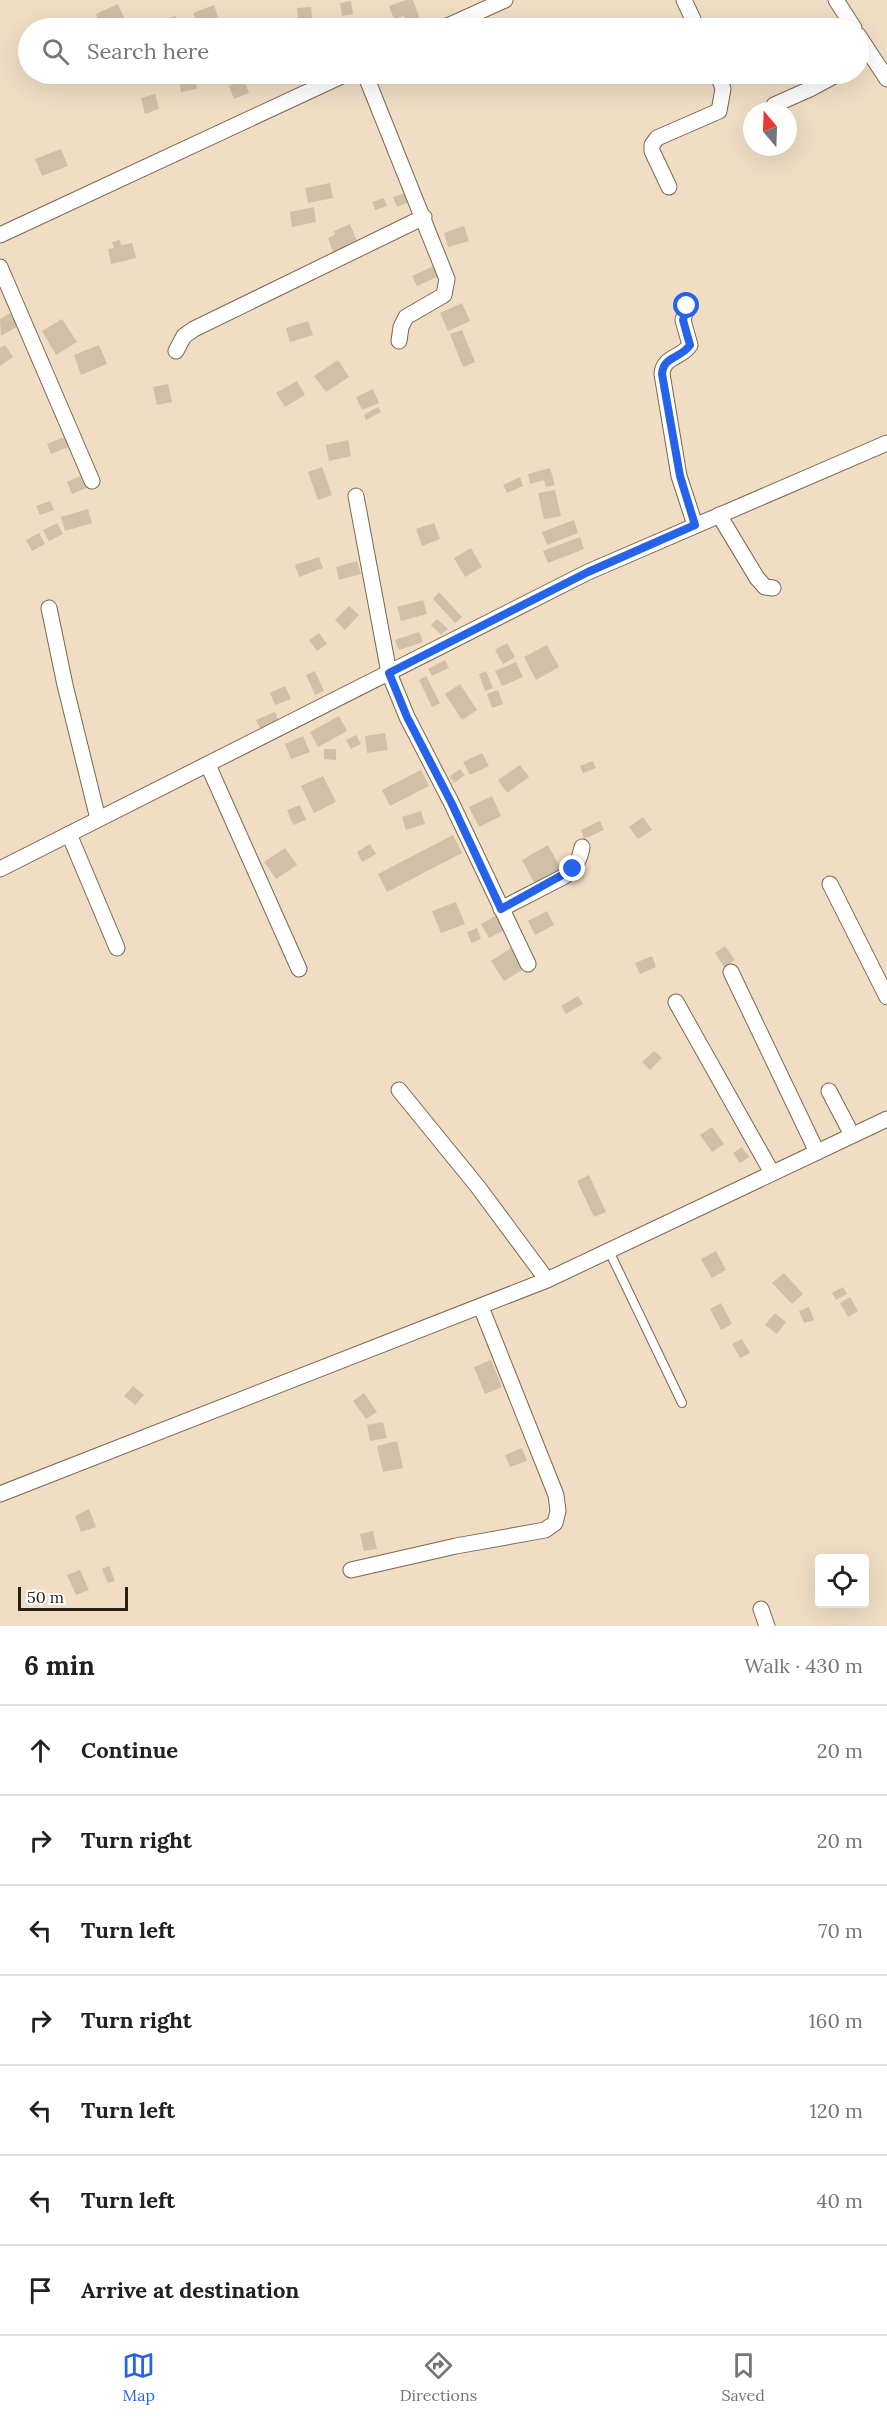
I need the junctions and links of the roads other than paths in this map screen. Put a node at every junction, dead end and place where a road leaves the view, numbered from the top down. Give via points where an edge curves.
1 (505, 0) edge
2 (684, 0) edge
3 (836, 0) edge
4 (465, 18) edge
5 (692, 18) edge
6 (848, 18) edge
7 (869, 62) edge
8 (887, 79) edge
9 (325, 84) edge
10 (369, 84) edge
11 (721, 84) edge
12 (819, 84) edge
13 (781, 102) edge
14 (669, 187) dead end
15 (424, 217) junction
16 (0, 235) edge
17 (0, 267) edge
18 (687, 306) dead end
19 (399, 341) dead end
20 (176, 351) dead end
21 (887, 443) edge
22 (92, 481) dead end
23 (356, 496) dead end
24 (719, 515) junction
25 (695, 525) junction
26 (773, 588) dead end
27 (49, 608) dead end
28 (389, 673) junction
29 (208, 765) junction
30 (98, 819) junction
31 (69, 834) junction
32 (582, 847) dead end
33 (0, 869) edge
34 (830, 884) dead end
35 (501, 909) junction
36 (117, 948) dead end
37 (528, 964) dead end
38 (299, 969) dead end
39 (731, 972) dead end
40 (887, 997) edge
41 (676, 1002) dead end
42 (399, 1090) dead end
43 (829, 1091) dead end
44 (887, 1119) edge
45 (852, 1135) junction
46 (817, 1152) junction
47 (772, 1173) junction
48 (609, 1251) junction
49 (547, 1280) junction
50 (481, 1307) junction
51 (682, 1403) dead end
52 (0, 1494) edge
53 (351, 1570) dead end
54 (761, 1609) dead end
55 (767, 1626) edge

1 - 4 street
2 - 5 street
3 - 6 street
7 - 8 street
9 - 16 street
10 - 15 street
11 - 14 street via 719,111 657,138 652,145
12 - 13 street
15 - 19 street via 445,270 447,286 444,295 405,317
15 - 20 street via 194,329 183,336
17 - 22 street
18 - 25 street via 683,320 690,345 662,366 662,374 680,476
21 - 24 street
23 - 28 street
24 - 25 street
24 - 26 street via 757,578 765,587
25 - 28 street via 588,572
27 - 30 street
28 - 29 street
28 - 35 street
29 - 30 street
29 - 38 street
30 - 31 street
31 - 33 street
31 - 36 street
32 - 35 street via 580,859 565,876
34 - 40 street
35 - 37 street
39 - 46 street
41 - 47 street
42 - 49 street
43 - 45 street
44 - 45 street
45 - 46 street
46 - 47 street
47 - 48 street
48 - 49 street
48 - 51 lane
49 - 50 street
50 - 52 street
50 - 53 street via 556,1495 555,1523 545,1530
54 - 55 street

